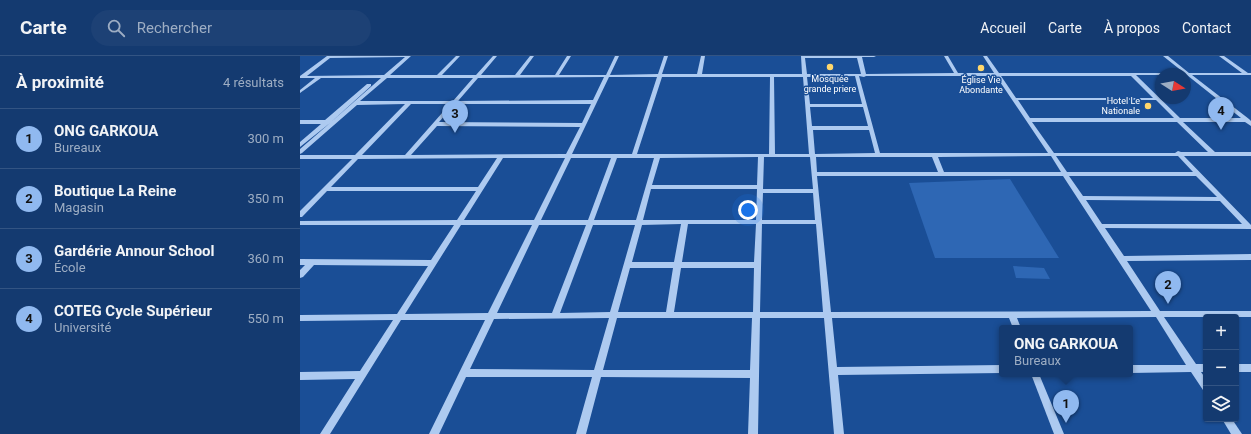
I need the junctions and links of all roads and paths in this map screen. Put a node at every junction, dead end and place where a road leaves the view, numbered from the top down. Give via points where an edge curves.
1 (402, 56) edge
2 (409, 56) edge
3 (458, 56) edge
4 (495, 56) edge
5 (532, 56) edge
6 (569, 56) edge
7 (617, 56) edge
8 (666, 56) edge
9 (703, 56) edge
10 (859, 56) edge
11 (874, 56) edge
12 (946, 56) edge
13 (985, 56) edge
14 (1165, 56) edge
15 (1221, 56) edge
16 (329, 57) edge
17 (803, 57) edge
18 (1180, 68) edge
19 (1132, 74) junction
20 (1155, 74) edge
21 (1191, 74) edge
22 (660, 75) junction
23 (957, 75) junction
24 (998, 75) junction
25 (1250, 75) edge
26 (477, 76) junction
27 (556, 76) junction
28 (607, 76) junction
29 (699, 76) junction
30 (772, 76) junction
31 (805, 76) junction
32 (857, 76) junction
33 (864, 76) junction
34 (301, 77) edge
35 (320, 77) junction
36 (379, 77) junction
37 (386, 77) junction
38 (438, 77) junction
39 (516, 77) junction
40 (1191, 77) edge
41 (300, 92) edge
42 (1155, 97) edge
43 (1016, 99) junction
44 (1155, 99) edge
45 (455, 102) junction
46 (595, 102) junction
47 (356, 103) junction
48 (409, 103) junction
49 (1162, 104) edge
50 (865, 105) junction
51 (808, 106) junction
52 (1029, 120) junction
53 (1179, 121) junction
54 (300, 122) edge
55 (327, 122) junction
56 (335, 122) junction
57 (1249, 122) edge
58 (436, 124) junction
59 (584, 124) junction
60 (810, 128) junction
61 (871, 128) junction
62 (300, 145) edge
63 (300, 152) edge
64 (1052, 154) junction
65 (1178, 154) junction
66 (1213, 154) junction
67 (1251, 154) edge
68 (878, 155) junction
69 (934, 155) junction
70 (407, 156) junction
71 (502, 156) junction
72 (569, 156) junction
73 (615, 156) junction
74 (634, 156) junction
75 (657, 156) junction
76 (761, 156) junction
77 (772, 156) junction
78 (813, 156) junction
79 (300, 157) edge
80 (357, 157) junction
81 (814, 174) junction
82 (942, 174) junction
83 (1066, 174) junction
84 (1198, 174) junction
85 (649, 187) junction
86 (325, 189) junction
87 (481, 189) junction
88 (760, 189) junction
89 (816, 191) junction
90 (1082, 198) junction
91 (1222, 199) junction
92 (300, 215) edge
93 (459, 222) junction
94 (536, 222) junction
95 (590, 222) junction
96 (639, 222) junction
97 (685, 222) junction
98 (759, 222) junction
99 (819, 222) junction
100 (300, 223) edge
101 (1100, 226) junction
102 (1250, 227) edge
103 (1251, 257) edge
104 (1122, 259) junction
105 (300, 262) edge
106 (312, 262) junction
107 (433, 263) junction
108 (627, 265) junction
109 (677, 265) junction
110 (758, 265) junction
111 (300, 275) edge
112 (1011, 314) junction
113 (1158, 314) junction
114 (1251, 314) edge
115 (614, 315) junction
116 (669, 315) junction
117 (757, 315) junction
118 (828, 315) junction
119 (555, 316) junction
120 (491, 317) junction
121 (300, 318) edge
122 (398, 318) junction
123 (1016, 325) edge
124 (1193, 368) junction
125 (1203, 368) edge
126 (1239, 368) edge
127 (1251, 368) edge
128 (999, 369) edge
129 (1133, 369) edge
130 (833, 371) junction
131 (464, 373) junction
132 (598, 373) junction
133 (755, 374) junction
134 (362, 375) junction
135 (300, 376) edge
136 (1036, 377) edge
137 (1205, 386) edge
138 (1229, 422) edge
139 (325, 434) edge
140 (434, 434) edge
141 (581, 434) edge
142 (753, 434) edge
143 (839, 434) edge
144 (1059, 434) edge
145 (1237, 434) edge

1 - 2 street
1 - 16 street
1 - 36 street
2 - 37 street
3 - 38 street
4 - 26 street
5 - 39 street
6 - 27 street
7 - 28 street
8 - 22 street
9 - 29 street
10 - 11 street
10 - 17 street
10 - 33 street
12 - 23 street
13 - 24 street
14 - 18 street
15 - 25 street
16 - 34 street
17 - 31 street
19 - 20 street
19 - 24 street
19 - 42 street
21 - 25 street
22 - 28 street
22 - 29 street
22 - 74 street
23 - 24 street
23 - 33 street
24 - 43 street
26 - 38 street
26 - 39 street
26 - 45 street
27 - 28 street
27 - 39 street
28 - 46 street
29 - 30 street
30 - 31 street
30 - 77 street
31 - 32 street
31 - 51 street
32 - 33 street
32 - 50 street
34 - 35 street
35 - 36 street
35 - 41 street
36 - 37 street
36 - 55 street
37 - 38 street
37 - 47 street
40 - 57 street
43 - 44 street
43 - 52 street
45 - 46 street
45 - 48 street
45 - 58 street
46 - 59 street
47 - 48 street
47 - 56 street
48 - 80 street
49 - 53 street
50 - 51 street
50 - 61 street
51 - 60 street
52 - 53 street
52 - 64 street
53 - 57 street
53 - 66 street
54 - 55 street
55 - 56 street
55 - 62 street
56 - 63 street
58 - 59 street
58 - 70 street
59 - 72 street
60 - 61 street
60 - 78 street
61 - 68 street
64 - 65 street
64 - 69 street
64 - 83 street
65 - 66 street
65 - 84 street
66 - 67 street
68 - 69 street
68 - 78 street
69 - 82 street
70 - 71 street
70 - 80 street
71 - 72 street
71 - 87 street
72 - 73 street
72 - 94 street
73 - 74 street
73 - 95 street
74 - 75 street
75 - 76 street
75 - 85 street
76 - 77 street
76 - 88 street
77 - 78 street
78 - 81 street
79 - 80 street
80 - 86 street
81 - 82 street
81 - 89 street
82 - 83 street
83 - 84 street
83 - 90 street
84 - 91 street
85 - 88 street
85 - 96 street
86 - 87 street
86 - 92 street
87 - 93 street
88 - 89 street
88 - 98 street
89 - 99 street
90 - 91 street
90 - 101 street
91 - 102 street
93 - 94 street
93 - 100 street
93 - 107 street
94 - 95 street
94 - 120 street
95 - 96 street
95 - 119 street
96 - 97 street
96 - 108 street
97 - 98 street
97 - 109 street
98 - 99 street
98 - 110 street
99 - 118 street
101 - 102 street
101 - 104 street
103 - 104 street
104 - 113 street
105 - 106 street
106 - 107 street
106 - 111 street
107 - 122 street
108 - 109 street
108 - 115 street
109 - 110 street
109 - 116 street
110 - 117 street
112 - 113 street
112 - 118 street
112 - 123 street
113 - 114 street
113 - 124 street
115 - 116 street
115 - 119 street
115 - 132 street
116 - 117 street
117 - 118 street
117 - 133 street
118 - 130 street
119 - 120 street
120 - 122 street
120 - 131 street
121 - 122 street
122 - 134 street
124 - 125 street
124 - 129 street
124 - 137 street
126 - 127 street
128 - 130 street
130 - 143 street
131 - 132 street
131 - 140 street
132 - 133 street
132 - 141 street
133 - 142 street
134 - 135 street
134 - 139 street
136 - 144 street
138 - 145 street

